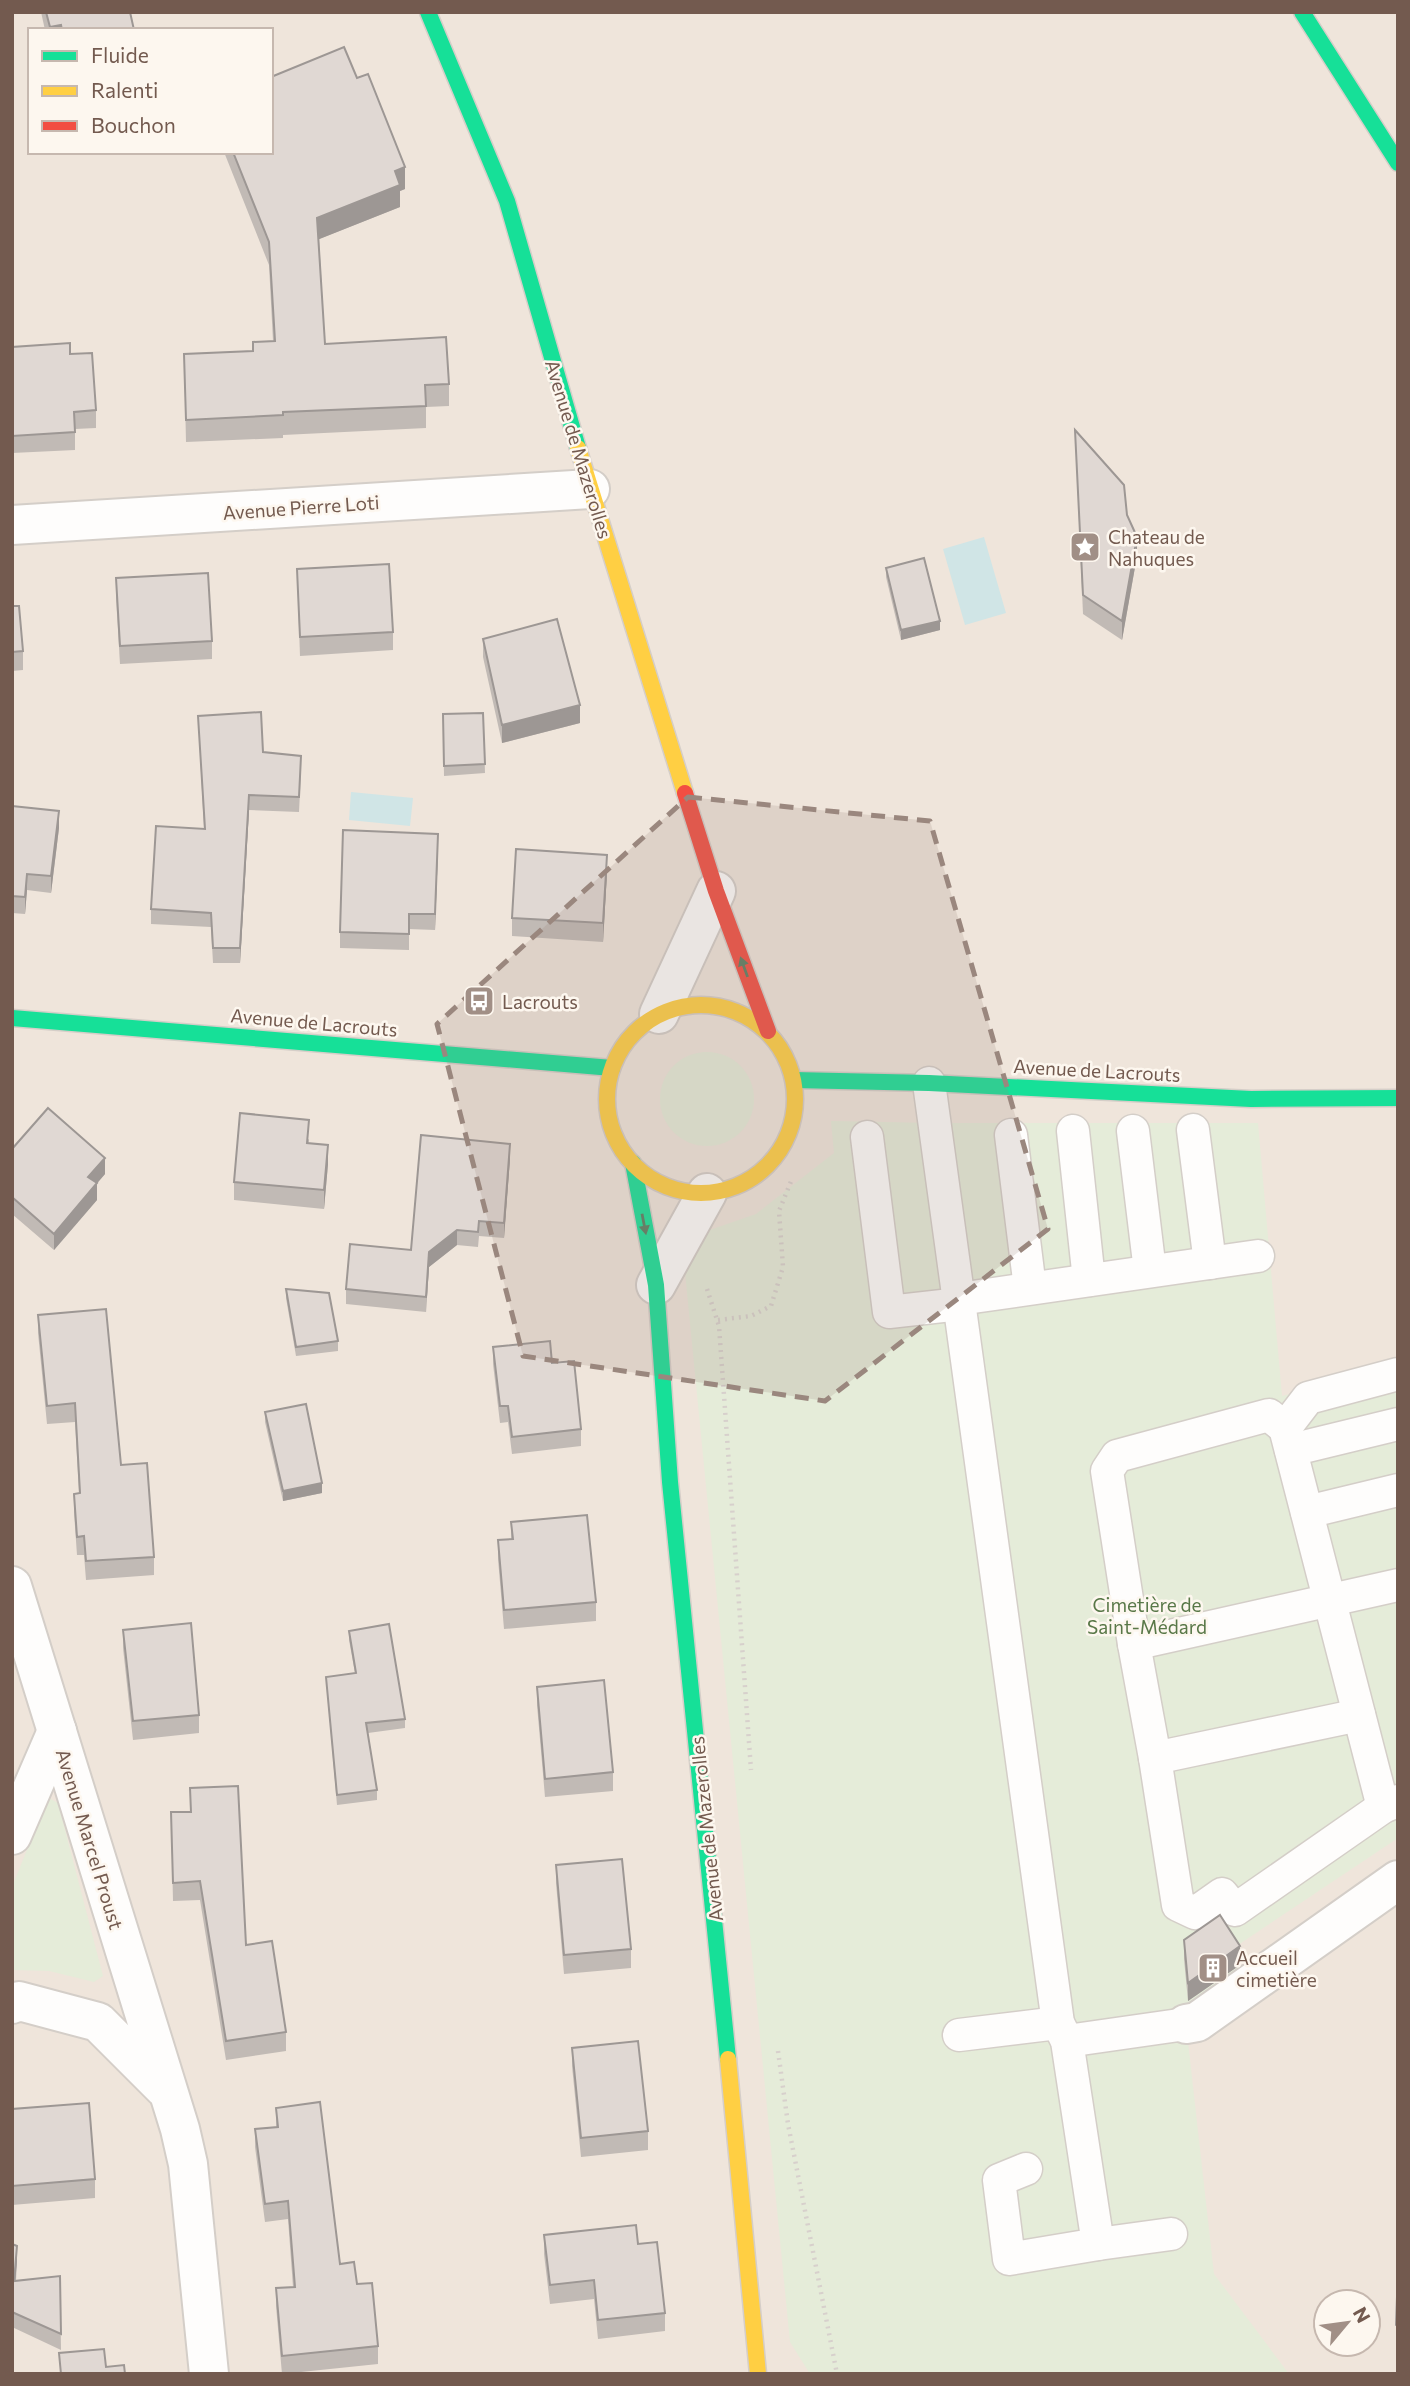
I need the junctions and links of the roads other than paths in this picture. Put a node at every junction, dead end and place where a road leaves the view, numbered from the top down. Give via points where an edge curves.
1 (428, 12) edge
2 (1302, 12) edge
3 (1398, 163) edge
4 (590, 489) junction
5 (12, 525) edge
6 (716, 891) junction
7 (659, 1014) junction
8 (13, 1019) edge
9 (768, 1031) junction
10 (612, 1068) junction
11 (794, 1080) junction
12 (929, 1083) junction
13 (1398, 1098) edge
14 (1193, 1130) dead end
15 (1073, 1131) dead end
16 (1133, 1131) dead end
17 (1011, 1135) dead end
18 (867, 1137) dead end
19 (633, 1163) junction
20 (707, 1193) junction
21 (1258, 1256) dead end
22 (1210, 1263) junction
23 (1150, 1271) junction
24 (1089, 1280) junction
25 (656, 1285) junction
26 (1030, 1288) junction
27 (960, 1301) junction
28 (1398, 1374) edge
29 (1398, 1424) edge
30 (1288, 1439) junction
31 (1398, 1490) edge
32 (1307, 1513) junction
33 (1398, 1585) edge
34 (12, 1586) edge
35 (1330, 1601) junction
36 (1134, 1644) junction
37 (1359, 1714) junction
38 (57, 1731) junction
39 (1155, 1758) junction
40 (1390, 1804) edge
41 (12, 1835) edge
42 (1398, 1880) edge
43 (12, 2004) edge
44 (1186, 2024) joint
45 (1063, 2032) junction
46 (959, 2035) dead end
47 (168, 2092) junction
48 (1026, 2169) dead end
49 (1171, 2234) dead end
50 (1098, 2244) junction
51 (209, 2374) edge
52 (758, 2374) edge

1 - 4 street, Avenue de Mazerolles via 507,201
2 - 3 street
4 - 5 street, Avenue Pierre Loti
4 - 6 street, Avenue de Mazerolles
6 - 7 street
9 -> 6 street, Avenue de Mazerolles
7 - 9 street via 706,1004 729,1008
7 - 10 street via 639,1027
8 - 10 street, Avenue de Lacrouts
9 - 11 street via 784,1053
10 - 19 street via 609,1118 618,1143
11 - 12 street, Avenue de Lacrouts
11 - 20 street via 796,1107 790,1133 776,1157 733,1188
12 - 13 street, Avenue de Lacrouts via 1251,1099
12 - 27 lane
14 - 22 lane
15 - 24 lane
16 - 23 lane
17 - 26 lane
18 - 27 lane via 889,1312
19 - 20 street via 666,1187
19 -> 25 street, Avenue de Mazerolles
20 - 25 street
21 - 22 lane
22 - 23 lane
23 - 24 lane
24 - 26 lane
25 - 52 street, Avenue de Mazerolles via 670,1482
26 - 27 lane
27 - 45 lane
28 - 30 lane via 1308,1398
29 - 30 lane
30 - 32 lane
30 - 36 lane via 1269,1415 1117,1455 1107,1471
31 - 32 lane
32 - 35 lane
33 - 35 lane
34 - 38 street, Avenue Marcel Proust
35 - 36 lane
35 - 37 lane
36 - 39 lane
37 - 39 lane
37 - 40 lane
38 - 41 street
38 - 47 street, Avenue Marcel Proust
39 - 40 lane via 1178,1905 1195,1913 1222,1894 1235,1910
42 - 44 street via 1197,2022
43 - 47 street, Avenue Marcel Proust via 19,2001 98,2022
44 - 45 lane
45 - 46 lane
45 - 50 lane
47 - 51 street, Avenue Marcel Proust via 188,2164
48 - 50 lane via 999,2180 1009,2259
49 - 50 lane

